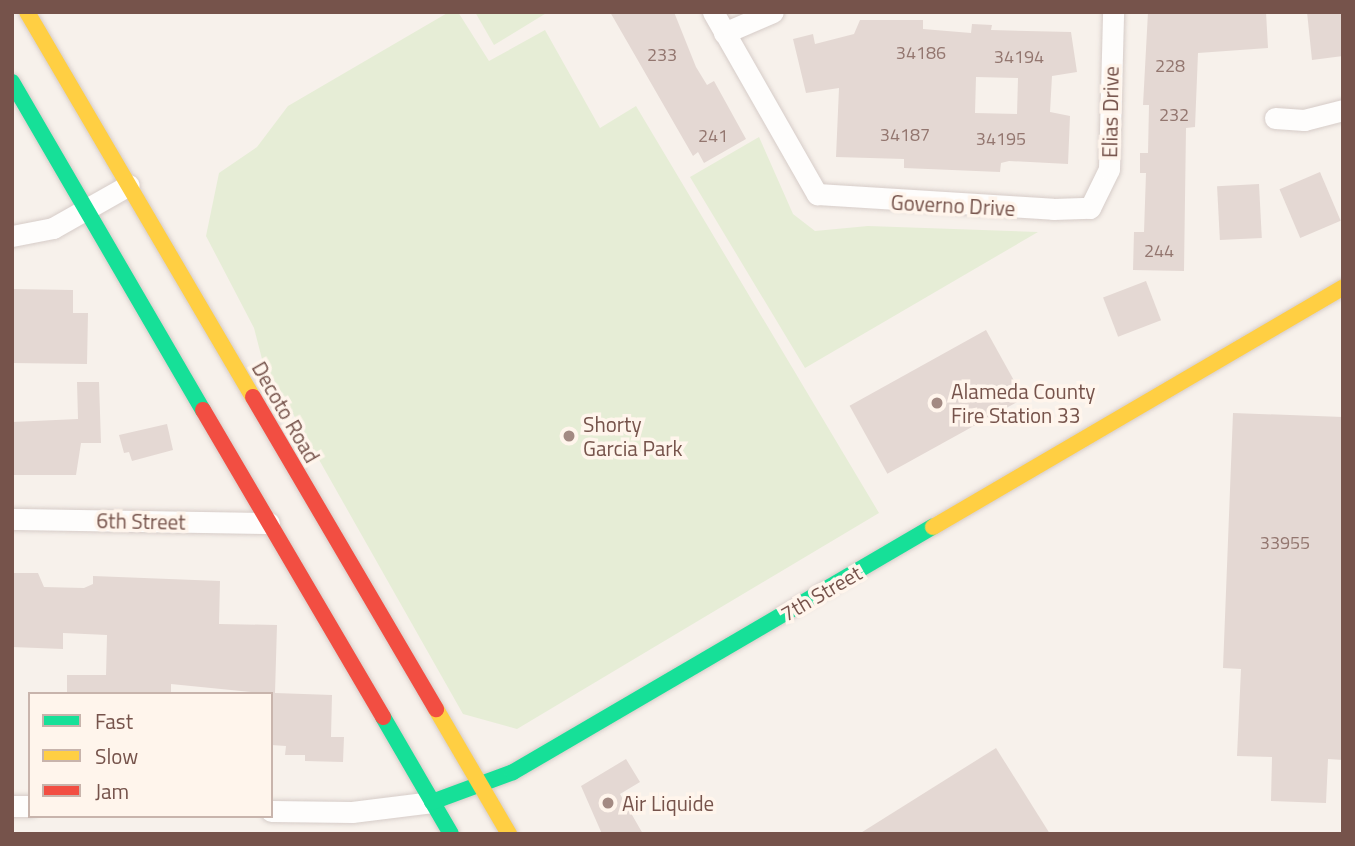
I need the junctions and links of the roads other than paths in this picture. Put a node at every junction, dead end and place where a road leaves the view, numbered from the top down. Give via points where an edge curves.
1 (27, 12) edge
2 (713, 12) edge
3 (773, 12) edge
4 (1113, 12) edge
5 (724, 33) junction
6 (12, 82) edge
7 (1343, 110) edge
8 (1275, 118) dead end
9 (129, 185) junction
10 (1090, 208) joint
11 (86, 209) junction
12 (12, 236) edge
13 (1343, 287) edge
14 (12, 519) edge
15 (269, 523) junction
16 (481, 786) junction
17 (432, 802) junction
18 (273, 811) edge
19 (451, 834) edge
20 (509, 834) edge

1 - 9 main road, Decoto Road
2 - 5 street
3 - 5 street
4 - 10 street, Elias Drive via 1109,169
5 - 10 street, Governo Drive via 817,194
6 - 11 main road
7 - 8 street via 1304,120
9 - 11 street
9 - 16 main road, Decoto Road
11 - 12 street via 53,228
11 - 15 main road
13 - 16 main road, 7th Street
14 - 15 street, 6th Street
15 - 17 main road
16 - 17 main road, 7th Street
16 - 20 main road, Decoto Road
17 - 18 street, 7th Street via 352,812
17 - 19 main road

